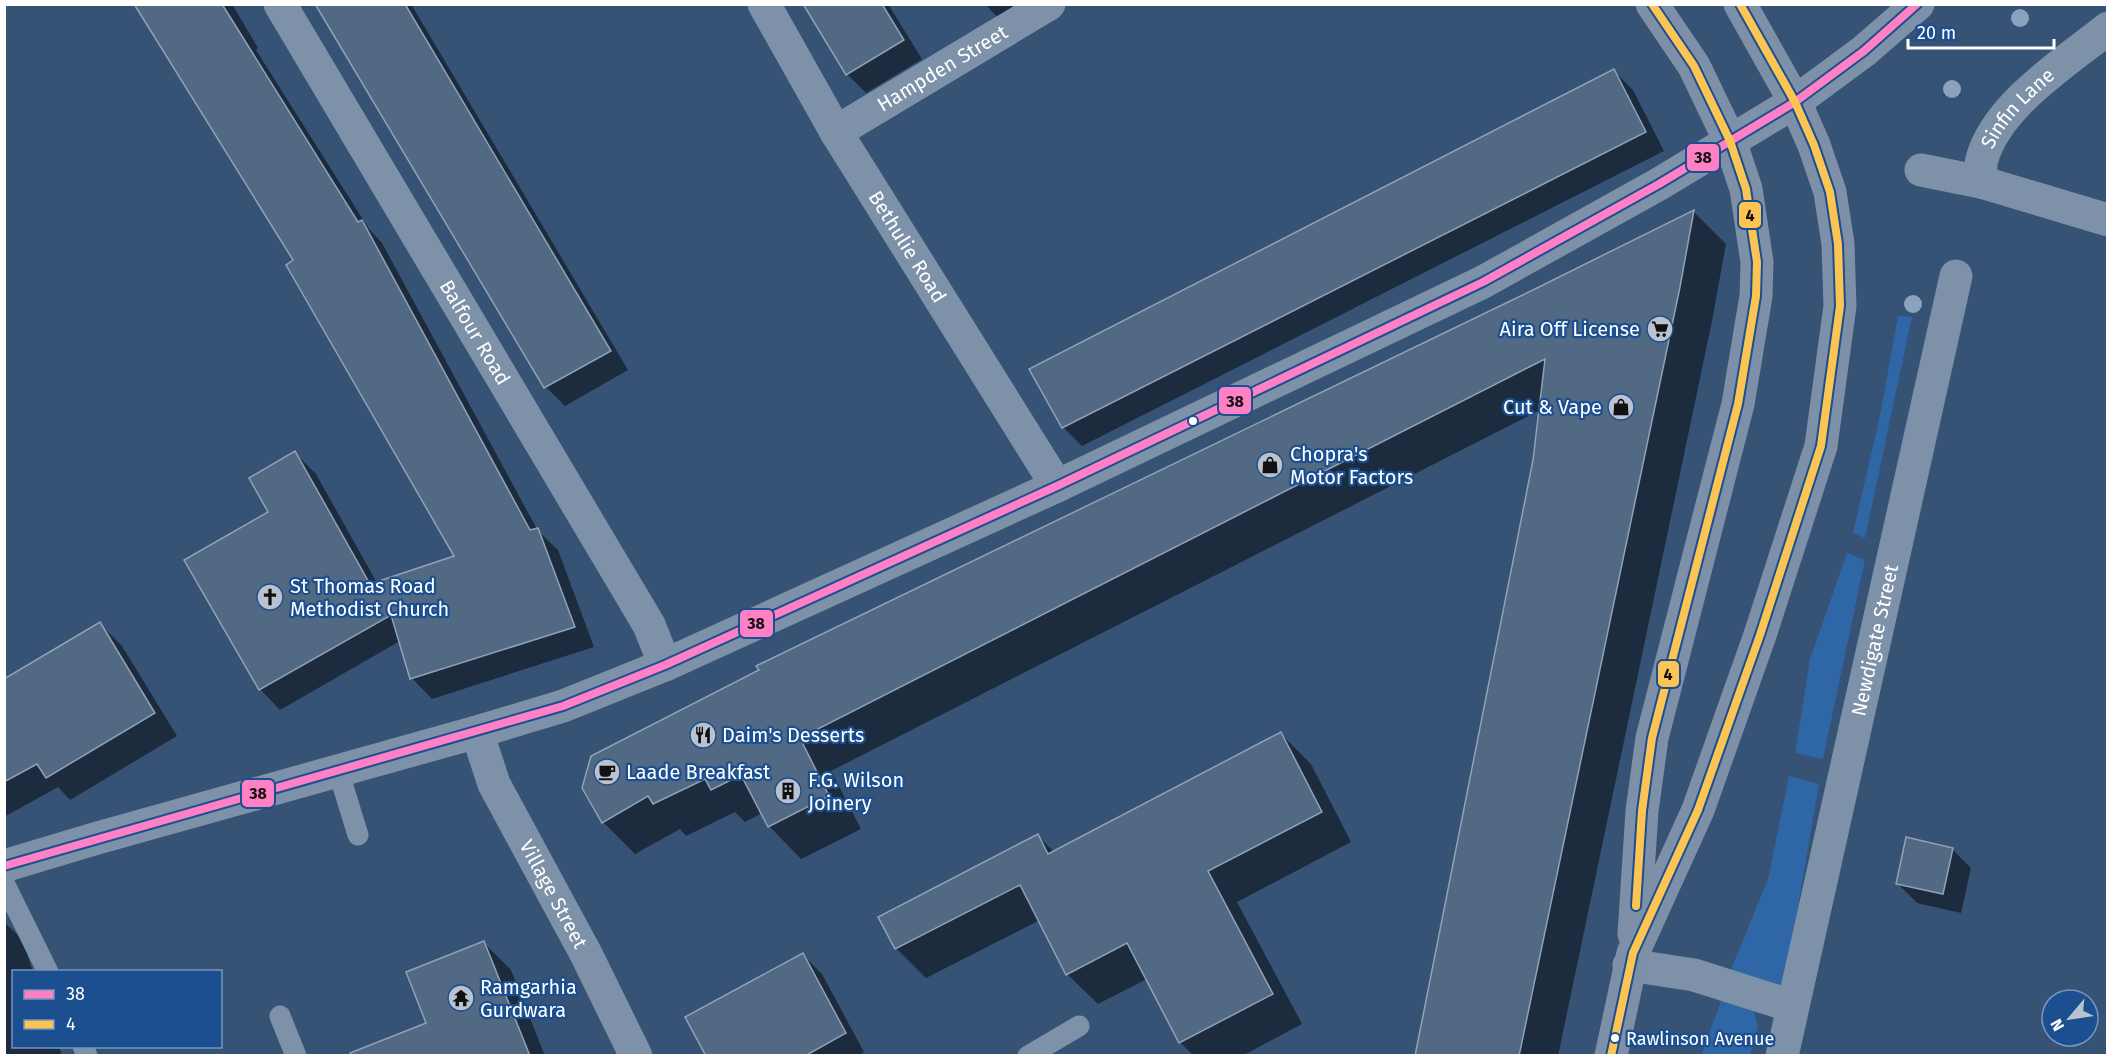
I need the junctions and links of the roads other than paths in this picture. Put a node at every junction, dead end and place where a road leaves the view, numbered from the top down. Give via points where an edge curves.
1 (280, 4) edge
2 (764, 4) edge
3 (1049, 4) edge
4 (1652, 4) edge
5 (1740, 4) edge
6 (1918, 4) edge
7 (2108, 28) edge
8 (1795, 102) junction
9 (836, 132) junction
10 (1731, 141) junction
11 (1921, 170) dead end
12 (1981, 182) junction
13 (2108, 220) edge
14 (1956, 276) dead end
15 (1057, 486) junction
16 (665, 665) junction
17 (477, 732) junction
18 (338, 770) junction
19 (358, 835) dead end
20 (4, 866) edge
21 (4, 883) edge
22 (1631, 959) junction
23 (47, 970) edge
24 (1792, 1006) junction
25 (280, 1016) dead end
26 (1079, 1026) dead end
27 (296, 1056) edge
28 (636, 1056) edge
29 (1028, 1056) edge
30 (1611, 1056) edge
31 (1782, 1056) edge

1 - 16 street, Balfour Road via 649,625
2 - 9 street, Bethulie Road
3 - 9 street, Hampden Street
4 - 10 highway via 1694,66
5 - 8 highway
6 - 8 street via 1864,51
7 - 12 street, Sinfin Lane via 2009,113 1993,134 1982,160
8 - 10 street
8 - 22 highway via 1830,192 1838,244 1840,306 1821,446 1698,810
9 - 15 street, Bethulie Road
10 - 15 street via 1483,282
10 - 22 highway via 1746,189 1757,262 1756,296 1737,404 1652,738 1642,811
11 - 12 street
12 - 13 street
14 - 24 street, Newdigate Street
15 - 16 street
16 - 17 street via 563,706
17 - 18 street
17 - 28 street, Village Street via 494,784
18 - 19 lane
18 - 20 street
21 - 23 lane
22 - 24 street
22 - 30 highway
24 - 31 street, Newdigate Street
25 - 27 lane
26 - 29 lane

